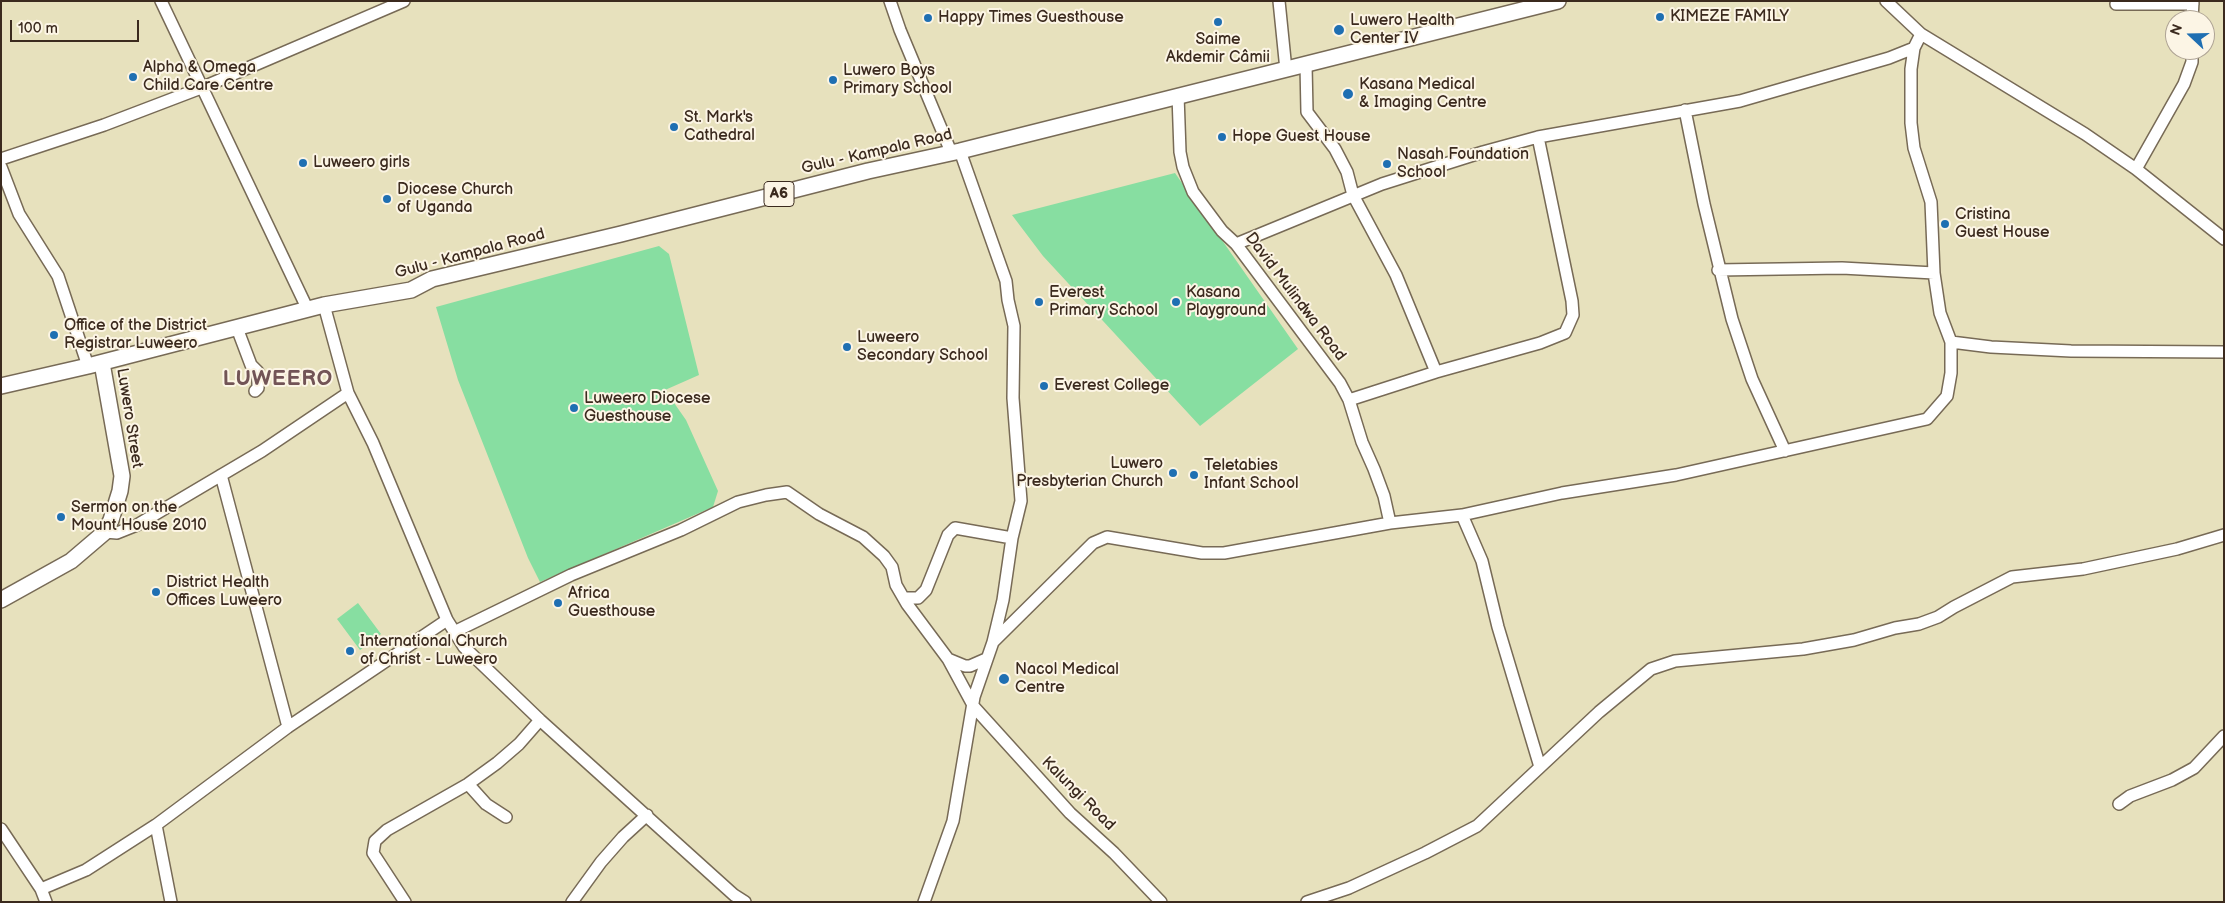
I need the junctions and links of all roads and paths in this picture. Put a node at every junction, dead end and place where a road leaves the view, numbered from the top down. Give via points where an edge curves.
1 (161, 1) edge
2 (404, 1) edge
3 (890, 1) edge
4 (1279, 1) edge
5 (1558, 1) edge
6 (1886, 1) edge
7 (2193, 2) edge
8 (2116, 4) dead end
9 (1921, 34) junction
10 (1914, 48) junction
11 (2192, 60) edge
12 (1306, 65) junction
13 (1286, 70) junction
14 (201, 88) junction
15 (1178, 95) junction
16 (1686, 110) junction
17 (1538, 137) junction
18 (956, 152) junction
19 (1, 159) edge
20 (1, 167) edge
21 (2136, 169) junction
22 (1353, 195) junction
23 (2224, 239) edge
24 (1236, 244) junction
25 (1718, 270) junction
26 (1934, 273) junction
27 (324, 305) junction
28 (308, 310) junction
29 (237, 328) junction
30 (1951, 342) junction
31 (2224, 352) edge
32 (95, 364) junction
33 (1436, 372) junction
34 (1, 386) edge
35 (255, 391) dead end
36 (348, 393) junction
37 (1349, 400) junction
38 (1785, 451) junction
39 (220, 475) junction
40 (1462, 515) junction
41 (1390, 523) junction
42 (105, 532) junction
43 (2224, 535) edge
44 (1012, 538) junction
45 (904, 598) junction
46 (1, 600) edge
47 (447, 620) junction
48 (454, 632) junction
49 (993, 642) junction
50 (948, 658) junction
51 (986, 659) junction
52 (974, 707) junction
53 (540, 720) junction
54 (288, 727) junction
55 (2224, 736) edge
56 (1540, 767) junction
57 (468, 784) junction
58 (2119, 804) dead end
59 (646, 815) junction
60 (506, 817) dead end
61 (156, 825) junction
62 (1, 829) edge
63 (41, 889) junction
64 (730, 898) edge
65 (46, 902) edge
66 (172, 902) edge
67 (405, 902) edge
68 (572, 902) edge
69 (745, 902) edge
70 (924, 902) edge
71 (1161, 902) edge
72 (1307, 902) edge

1 - 14 street
2 - 14 street
3 - 18 street
4 - 13 street
5 - 12 main road, Gulu - Kampala Road / A6
6 - 9 street
7 - 8 street
9 - 10 street
9 - 21 street via 2078,129
10 - 16 street via 1740,101
10 - 26 street via 1911,123 1914,148 1931,202
11 - 21 street via 2184,84
12 - 13 main road, Gulu - Kampala Road / A6
12 - 22 street via 1307,112 1335,149
13 - 15 main road, Gulu - Kampala Road / A6
14 - 19 street
14 - 28 street
15 - 18 main road, Gulu - Kampala Road / A6
15 - 24 street, David Mulindwa Road via 1180,152 1188,182 1204,209
16 - 17 street
16 - 25 street
17 - 22 street
17 - 33 street via 1572,301 1570,324 1565,333 1540,343
18 - 27 main road, Gulu - Kampala Road / A6 via 432,279 411,290
18 - 44 street via 1006,281 1014,326 1013,398 1021,501
20 - 32 street via 19,214 58,276
21 - 23 street
22 - 24 street
22 - 33 street via 1396,275
24 - 37 street, David Mulindwa Road via 1330,368
25 - 26 street via 1842,268
25 - 38 street via 1752,379
26 - 30 street via 1940,313
27 - 28 main road, Gulu - Kampala Road / A6
27 - 36 street
28 - 29 main road, Gulu - Kampala Road / A6
29 - 32 main road, Gulu - Kampala Road / A6
29 - 35 street via 251,365 258,372
30 - 31 street via 2071,351
30 - 38 street via 1947,396 1927,419
32 - 34 main road, Gulu - Kampala Road / A6
32 - 42 main road, Luwero Street via 122,476 116,506
33 - 37 street
36 - 39 street via 262,452
36 - 47 street via 373,443
37 - 41 street, David Mulindwa Road via 1384,496
38 - 40 street
39 - 42 street via 137,525 117,533
39 - 54 street
40 - 41 street
40 - 56 street via 1482,561
41 - 49 street via 1224,553 1202,553 1118,538 1100,539
42 - 46 main road, Luwero Street via 71,561
43 - 56 street via 2102,566 2012,577 1938,617 1854,640 1803,649 1675,661 1651,669
44 - 45 street via 955,528 948,535 926,590 918,598
44 - 49 street
45 - 48 street, Kalungi Road via 896,585 892,567 863,537 818,514 792,494 782,492 738,502 681,530 517,599
45 - 50 street, Kalungi Road
47 - 48 street
47 - 54 street
48 - 53 street via 480,663
49 - 51 street
50 - 51 street via 965,666
50 - 52 street, Kalungi Road
51 - 52 street
52 - 70 street via 953,820
52 - 71 street, Kalungi Road via 1070,813
53 - 57 street via 519,744
53 - 59 street
54 - 61 street
55 - 58 street via 2194,768
56 - 72 street via 1477,826 1349,888
57 - 60 street via 486,804
57 - 67 street via 387,830 375,841 373,853
59 - 64 street
59 - 68 street via 622,837
61 - 63 street via 86,870
61 - 66 street
62 - 63 street
63 - 65 street
64 - 69 street

